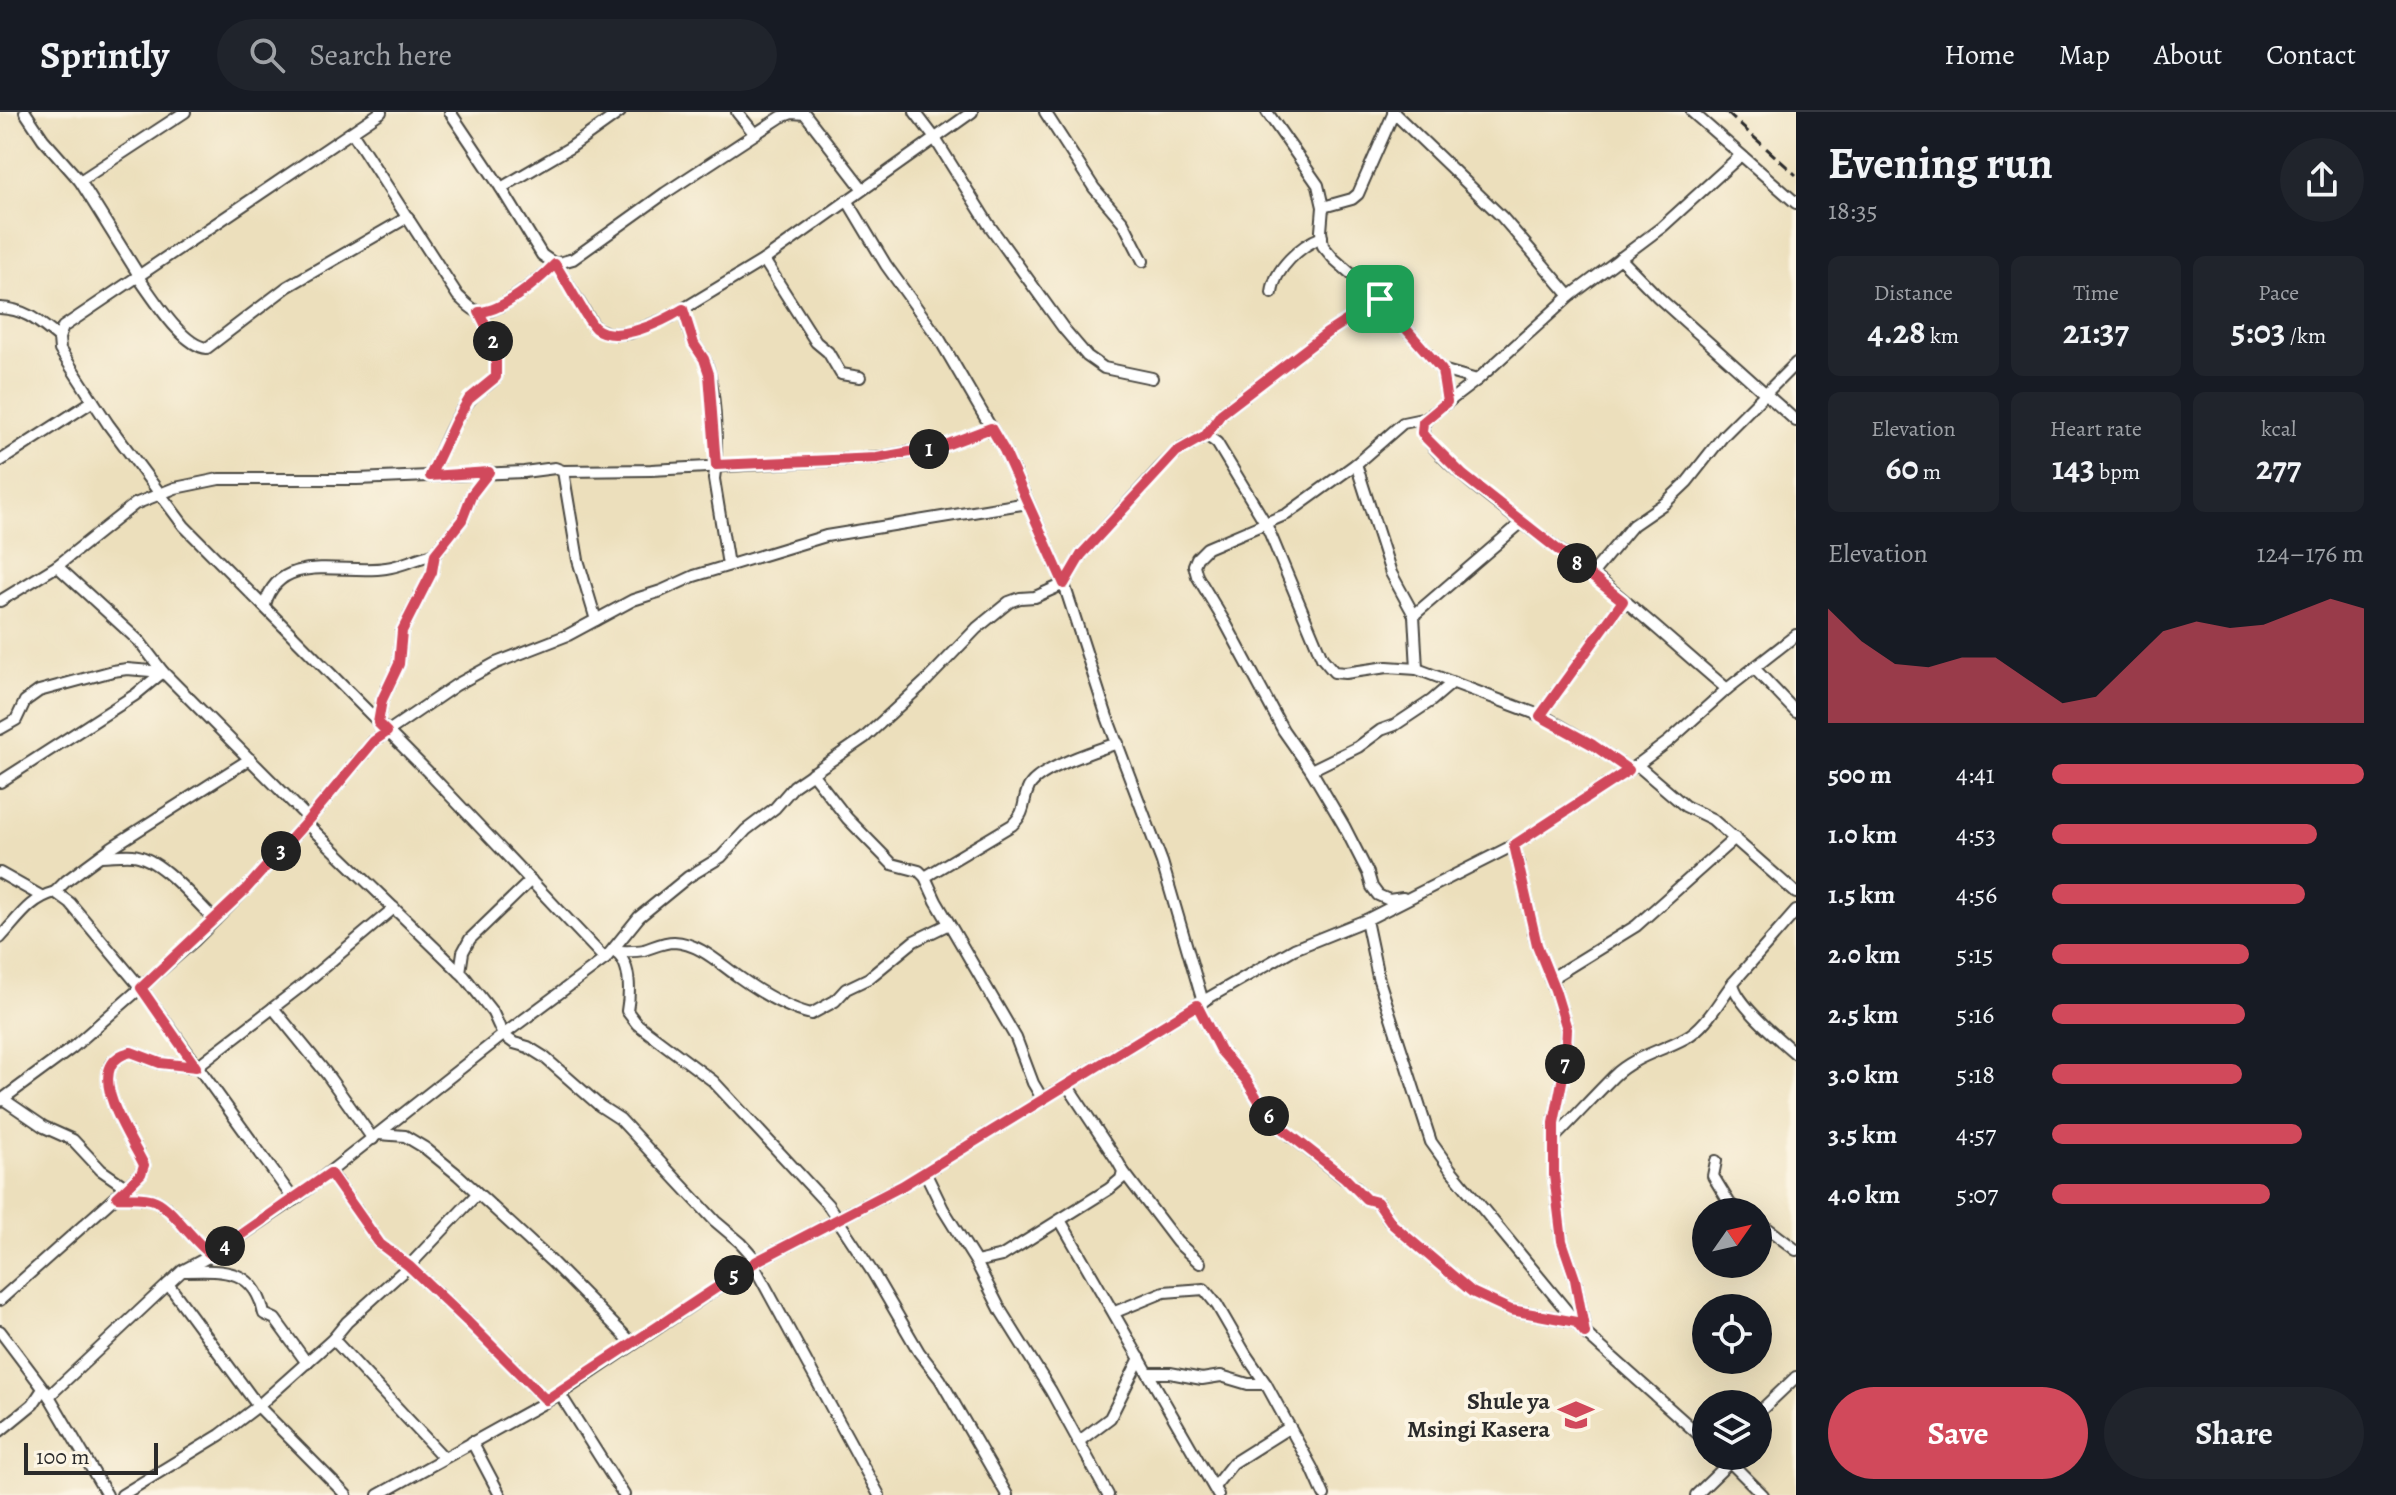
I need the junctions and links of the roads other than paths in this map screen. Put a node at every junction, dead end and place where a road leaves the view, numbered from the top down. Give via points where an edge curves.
1 (25, 112) edge
2 (185, 112) edge
3 (381, 112) edge
4 (620, 112) edge
5 (737, 112) edge
6 (915, 112) edge
7 (972, 112) edge
8 (1045, 112) edge
9 (1267, 112) edge
10 (1394, 112) edge
11 (1692, 112) edge
12 (451, 113) edge
13 (352, 132) junction
14 (754, 133) junction
15 (934, 137) junction
16 (1740, 156) junction
17 (80, 181) junction
18 (501, 188) junction
19 (862, 188) junction
20 (847, 200) junction
21 (1796, 203) edge
22 (1323, 207) junction
23 (408, 217) junction
24 (1322, 237) junction
25 (1620, 258) junction
26 (764, 260) junction
27 (1143, 261) dead end
28 (555, 264) junction
29 (139, 277) junction
30 (1272, 293) dead end
31 (1570, 296) junction
32 (1380, 299) junction
33 (0, 308) edge
34 (683, 309) junction
35 (479, 312) junction
36 (59, 338) junction
37 (1796, 363) edge
38 (1442, 370) junction
39 (860, 377) dead end
40 (1152, 378) dead end
41 (1477, 380) junction
42 (1765, 395) junction
43 (93, 401) junction
44 (1447, 402) junction
45 (1427, 418) junction
46 (1796, 421) edge
47 (991, 428) junction
48 (1206, 435) junction
49 (0, 461) edge
50 (1356, 464) junction
51 (716, 465) junction
52 (563, 471) junction
53 (489, 472) junction
54 (430, 476) junction
55 (159, 493) junction
56 (1028, 503) junction
57 (1521, 523) junction
58 (1266, 524) junction
59 (435, 554) junction
60 (728, 565) junction
61 (57, 566) junction
62 (1592, 574) junction
63 (1064, 584) junction
64 (0, 601) edge
65 (1623, 601) junction
66 (265, 605) junction
67 (1414, 615) junction
68 (596, 620) junction
69 (1796, 635) edge
70 (1754, 668) junction
71 (1417, 669) junction
72 (163, 672) junction
73 (1452, 683) junction
74 (1727, 689) junction
75 (1796, 712) edge
76 (1540, 716) junction
77 (383, 727) junction
78 (0, 729) edge
79 (1118, 743) junction
80 (250, 759) junction
81 (1633, 768) junction
82 (1311, 770) junction
83 (812, 773) junction
84 (0, 782) edge
85 (308, 821) junction
86 (1735, 838) junction
87 (1514, 845) junction
88 (99, 856) junction
89 (0, 873) edge
90 (925, 877) junction
91 (531, 880) junction
92 (55, 892) junction
93 (1796, 893) edge
94 (41, 896) junction
95 (1408, 897) junction
96 (394, 908) junction
97 (1796, 911) edge
98 (215, 920) junction
99 (1366, 920) junction
100 (949, 924) junction
101 (0, 938) edge
102 (609, 955) junction
103 (460, 972) junction
104 (1550, 979) junction
105 (1733, 983) junction
106 (141, 988) junction
107 (1200, 1004) junction
108 (273, 1008) junction
109 (503, 1035) junction
110 (1796, 1054) edge
111 (196, 1067) junction
112 (1067, 1085) junction
113 (2, 1100) edge
114 (1043, 1100) junction
115 (376, 1136) junction
116 (1554, 1138) junction
117 (1716, 1161) dead end
118 (1123, 1171) junction
119 (925, 1172) junction
120 (330, 1173) junction
121 (127, 1188) junction
122 (477, 1194) junction
123 (117, 1197) junction
124 (1726, 1198) edge
125 (294, 1200) junction
126 (838, 1219) junction
127 (1060, 1220) junction
128 (1772, 1232) edge
129 (1796, 1250) edge
130 (212, 1255) junction
131 (755, 1262) junction
132 (976, 1262) junction
133 (1200, 1263) dead end
134 (409, 1266) junction
135 (182, 1271) junction
136 (168, 1284) junction
137 (0, 1300) edge
138 (1115, 1312) junction
139 (1576, 1322) junction
140 (0, 1331) edge
141 (1585, 1333) junction
142 (333, 1339) junction
143 (633, 1344) junction
144 (1140, 1358) junction
145 (307, 1363) junction
146 (1148, 1373) junction
147 (1796, 1377) edge
148 (1266, 1384) junction
149 (46, 1392) junction
150 (560, 1394) junction
151 (546, 1400) junction
152 (1772, 1400) edge
153 (258, 1406) junction
154 (1290, 1427) junction
155 (1692, 1429) edge
156 (0, 1431) edge
157 (472, 1442) junction
158 (1078, 1442) junction
159 (444, 1458) junction
160 (1718, 1470) edge
161 (1738, 1470) edge
162 (1216, 1491) edge
163 (107, 1495) edge
164 (122, 1495) edge
165 (346, 1495) edge
166 (378, 1495) edge
167 (500, 1495) edge
168 (624, 1495) edge
169 (879, 1495) edge
170 (1007, 1495) edge
171 (1108, 1495) edge
172 (1324, 1495) edge
173 (1696, 1495) edge
174 (1763, 1495) edge

1 - 17 street
2 - 17 street
3 - 13 street
4 - 18 street
5 - 14 street
6 - 15 street
7 - 15 street
8 - 27 street via 1123,222
9 - 22 street via 1318,185
10 - 22 street via 1358,194
10 - 31 street via 1502,217
11 - 16 street
12 - 18 street
13 - 23 street
13 - 29 street
14 - 19 street via 781,117 805,114
14 - 28 street via 573,259
15 - 19 street
15 - 40 street via 989,225 1087,356 1104,368
16 - 21 street
16 - 25 street
17 - 29 street
18 - 28 street via 542,255
19 - 20 street
20 - 26 street
20 - 47 street
22 - 24 street
23 - 29 street via 287,287 207,348 197,347 179,331
23 - 35 street via 458,296
24 - 30 street via 1309,242 1283,268
24 - 32 street via 1334,259
25 - 31 street
25 - 42 street
26 - 34 street
26 - 39 street via 841,374
28 - 34 street via 595,328 610,334 630,333
28 - 35 street via 541,279 490,311
29 - 36 street via 63,327
31 - 41 street
32 - 38 street
32 - 48 street via 1221,414
33 - 36 street via 30,314
34 - 51 street via 709,374
35 - 54 street via 496,346 496,377 469,399
36 - 43 street via 60,350
37 - 42 street
38 - 41 street
38 - 44 street
41 - 44 street
42 - 46 street
42 - 62 street via 1687,482 1633,525
43 - 49 street
43 - 55 street
44 - 45 street
45 - 50 street via 1403,423
45 - 57 street via 1422,427 1426,438
47 - 51 street via 943,446 877,458
47 - 56 street
48 - 58 street via 1217,443
48 - 63 street via 1159,469 1081,555
50 - 58 street
50 - 67 street via 1391,573
51 - 52 street
51 - 60 street
52 - 53 street
52 - 68 street via 578,560
53 - 54 street
53 - 59 street
54 - 55 street via 219,479
55 - 61 street via 135,504
55 - 66 street via 184,526
56 - 60 street via 826,536
56 - 63 street
57 - 62 street
57 - 67 street
58 - 71 street via 1322,658 1334,672
58 - 82 street via 1207,548 1194,565 1283,730
59 - 66 street via 385,569 294,571 277,580
59 - 77 street via 432,572 402,631 399,664 382,700
60 - 68 street via 633,600
61 - 64 street
61 - 72 street via 140,642
62 - 65 street
63 - 79 street
63 - 83 street via 1009,602 864,738
65 - 74 street
65 - 76 street
66 - 77 street
67 - 71 street
68 - 77 street via 496,663
69 - 70 street
70 - 74 street
70 - 75 street
71 - 73 street
72 - 78 street via 113,671 39,691 25,701 16,720
72 - 80 street
72 - 84 street
73 - 76 street
73 - 82 street via 1395,725
74 - 81 street
76 - 81 street
77 - 85 street
77 - 91 street
79 - 90 street via 1034,780 1022,816 1012,825
79 - 107 street via 1162,862
80 - 85 street
80 - 88 street
81 - 86 street
81 - 87 street
82 - 95 street via 1378,895 1389,900
83 - 90 street via 892,864
83 - 102 street via 721,857 639,917
85 - 96 street
85 - 98 street
86 - 93 street
86 - 104 street via 1636,926
87 - 95 street
87 - 104 street via 1527,909
88 - 92 street
88 - 98 street via 134,855 152,862
89 - 94 street
90 - 100 street
91 - 102 street
91 - 103 street via 470,939
92 - 94 street
92 - 106 street
94 - 101 street
95 - 99 street
96 - 103 street
96 - 108 street
97 - 105 street
98 - 106 street
99 - 107 street via 1294,949
99 - 139 street via 1378,977 1431,1142
100 - 102 street via 914,941 869,978 811,1014 689,945 675,942
100 - 114 street via 1016,1038
102 - 109 street
102 - 126 street via 623,960 630,989 627,1011 637,1024 713,1081
103 - 109 street via 493,1013
104 - 116 street via 1568,1039
105 - 110 street via 1771,1033
105 - 116 street via 1687,1037 1615,1075
106 - 111 street
106 - 113 street
107 - 112 street
107 - 139 street via 1220,1050 1270,1119 1366,1199 1377,1202 1393,1225 1472,1292 1511,1310
108 - 111 street
108 - 115 street
109 - 115 street
109 - 131 street via 544,1057 620,1119
111 - 121 street via 160,1063 131,1052 110,1068 110,1099 144,1165
111 - 125 street
112 - 114 street
112 - 118 street
113 - 121 street via 73,1140
114 - 119 street
115 - 120 street
115 - 122 street via 405,1136
116 - 141 street via 1562,1241
117 - 124 street via 1713,1176
118 - 127 street via 1109,1189
118 - 133 street via 1177,1242
119 - 126 street
119 - 132 street
120 - 125 street
120 - 134 street via 380,1244
121 - 123 street
122 - 134 street
122 - 143 street
123 - 130 street via 157,1201
123 - 137 street
125 - 130 street
126 - 131 street
126 - 170 street
127 - 132 street via 1002,1256
127 - 138 street
128 - 129 street
130 - 135 street
131 - 143 street
131 - 169 street
132 - 158 street
134 - 142 street
134 - 151 street
135 - 136 street
135 - 145 street via 244,1277 258,1292 264,1314 275,1319
136 - 149 street
136 - 153 street
138 - 144 street
138 - 148 street via 1164,1292 1204,1289
139 - 141 street
140 - 149 street
141 - 155 street
142 - 145 street
142 - 159 street
143 - 150 street
144 - 146 street
144 - 158 street via 1110,1418
145 - 153 street
146 - 148 street
146 - 162 street
147 - 152 street
148 - 154 street
149 - 156 street
149 - 163 street
150 - 151 street
150 - 168 street
151 - 157 street
153 - 164 street
153 - 165 street
154 - 162 street via 1233,1463
154 - 172 street
157 - 159 street
157 - 167 street
158 - 171 street
159 - 166 street
160 - 173 street
161 - 174 street

